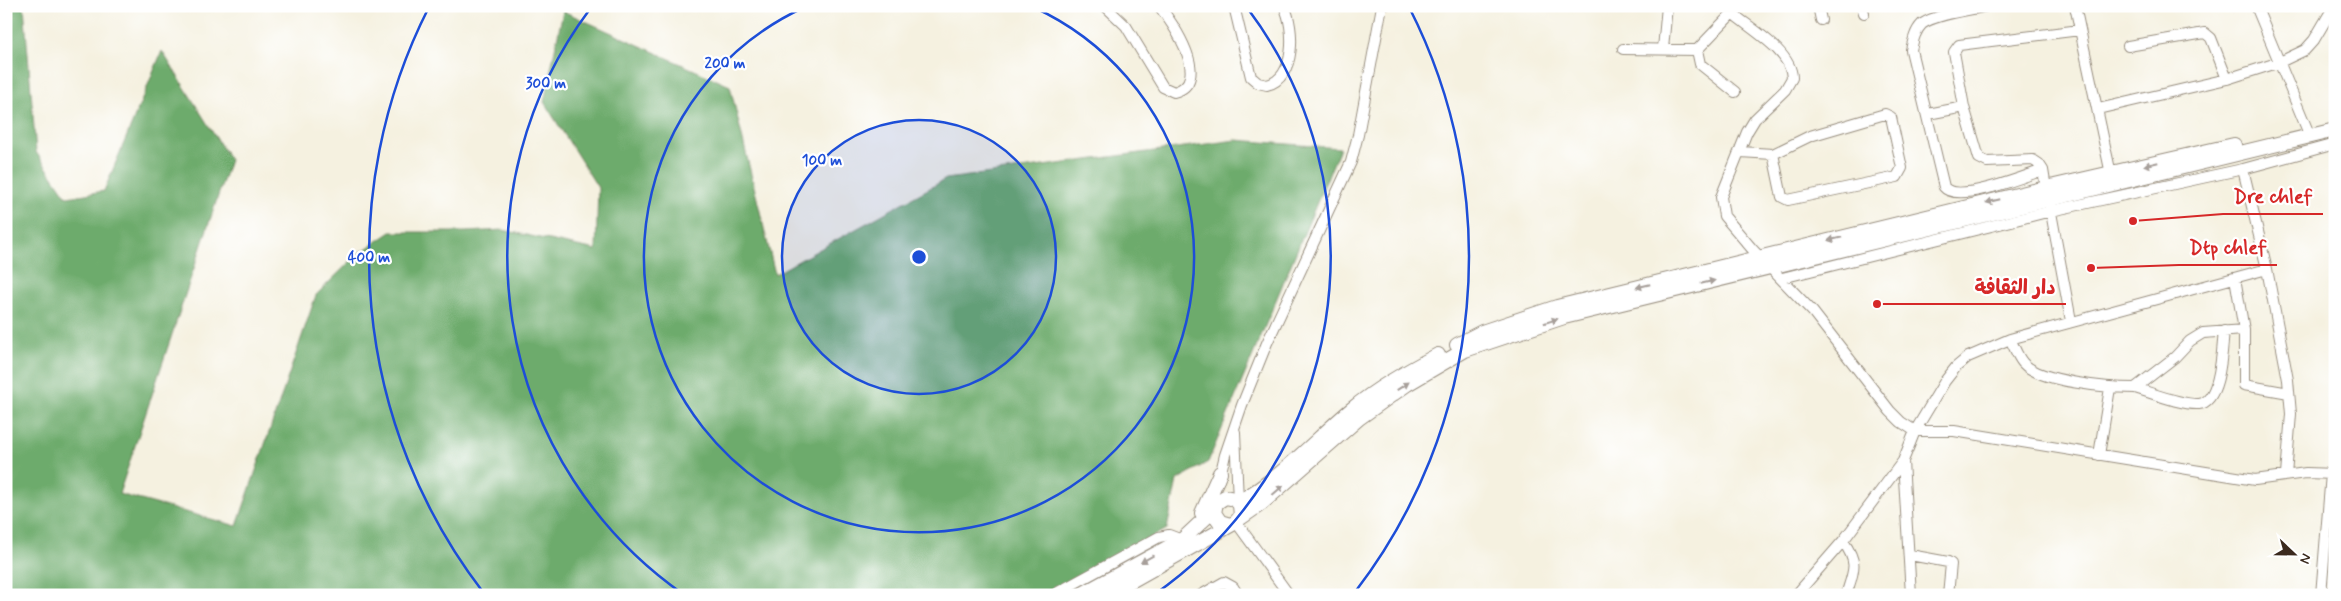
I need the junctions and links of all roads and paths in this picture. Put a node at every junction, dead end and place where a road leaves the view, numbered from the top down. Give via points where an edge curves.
1 (1105, 6) edge
2 (1159, 6) edge
3 (1234, 6) edge
4 (1284, 6) edge
5 (1382, 6) edge
6 (1667, 6) edge
7 (1818, 6) edge
8 (1988, 6) edge
9 (2075, 6) edge
10 (2256, 6) edge
11 (2334, 6) edge
12 (1736, 10) edge
13 (1822, 20) dead end
14 (2080, 30) junction
15 (2128, 46) dead end
16 (1623, 49) dead end
17 (1664, 49) junction
18 (1697, 50) junction
19 (2280, 62) junction
20 (2227, 79) junction
21 (1735, 92) dead end
22 (1964, 106) junction
23 (2098, 109) junction
24 (1928, 114) junction
25 (2335, 122) edge
26 (2307, 129) junction
27 (2335, 130) edge
28 (2335, 144) edge
29 (1740, 152) junction
30 (1773, 154) junction
31 (2243, 169) junction
32 (2043, 170) junction
33 (2111, 179) junction
34 (2049, 200) junction
35 (1766, 262) junction
36 (2267, 269) junction
37 (1782, 278) junction
38 (2235, 278) junction
39 (2071, 321) junction
40 (2244, 330) junction
41 (2224, 331) junction
42 (1486, 336) junction
43 (2010, 339) junction
44 (2110, 388) junction
45 (2135, 388) junction
46 (2290, 393) junction
47 (1235, 429) junction
48 (1915, 431) junction
49 (2099, 454) junction
50 (1902, 461) junction
51 (1220, 473) junction
52 (2333, 474) edge
53 (2286, 475) junction
54 (1238, 501) junction
55 (1215, 506) junction
56 (1235, 522) junction
57 (1193, 531) junction
58 (1182, 540) junction
59 (1843, 541) junction
60 (1910, 555) junction
61 (1107, 594) edge
62 (1053, 595) edge
63 (1081, 595) edge
64 (1201, 595) edge
65 (1238, 595) edge
66 (1289, 595) edge
67 (1796, 595) edge
68 (1846, 595) edge
69 (1912, 595) edge
70 (1948, 595) edge
71 (2321, 595) edge

1 - 2 street via 1126,26 1163,87 1174,92 1190,80 1190,65 1173,22
3 - 4 street via 1251,77 1267,85 1280,78 1290,54 1291,33
5 - 47 street via 1349,168 1271,334
6 - 17 street
7 - 13 street
8 - 24 street via 1932,19 1915,35 1912,50
9 - 14 street
10 - 19 street
11 - 19 street via 2306,50
12 - 18 street
12 - 29 street via 1782,54 1792,73 1790,84 1755,119
14 - 22 street via 1958,45 1954,52
14 - 23 street
15 - 20 street via 2205,33 2211,38
16 - 17 street
17 - 18 street
18 - 21 street via 1700,64
19 - 20 street
19 - 26 street
20 - 23 street
22 - 24 street
22 - 32 street via 1980,158 1987,162 2033,160
23 - 33 street
24 - 32 street via 1947,191 1968,192
25 - 26 main road
26 -> 33 main road
27 - 33 main road
28 - 31 street
29 - 30 street
29 - 35 street via 1723,188 1721,205 1724,216
30 - 30 street via 1810,136 1885,114 1892,118 1902,168 1897,177 1788,200 1782,197
31 - 34 street
31 - 36 street
32 - 34 street
33 - 34 main road
34 - 35 main road
34 - 37 street
34 - 39 street
35 - 37 street
35 - 42 main road via 1557,307
36 - 38 street
36 - 46 street
37 - 48 street via 1844,349 1890,411
38 - 39 street
38 - 40 street
39 - 43 street
40 - 41 street
40 - 46 street via 2244,385
41 - 45 street via 2203,333 2190,341 2175,358
41 - 45 street via 2218,379 2208,400 2200,404 2189,403
42 - 54 main road via 1378,389 1268,484
56 -> 42 main road via 1262,503 1384,399
43 - 44 street via 2022,362 2031,369
43 - 48 street via 1968,357 1956,367
44 - 45 street
44 - 49 street
46 - 53 street
47 - 51 street
47 - 54 street
48 - 49 street via 1954,431
48 - 50 street
49 - 53 street via 2255,480
50 - 59 street
50 - 60 street
51 - 55 street
51 - 57 main road
52 - 53 street
52 - 71 street
54 - 55 main road via 1228,497
54 - 56 main road via 1242,508
55 - 56 main road via 1220,522
55 - 57 main road
56 - 61 main road
56 - 66 street
57 - 58 main road
58 - 62 street via 1159,537
58 -> 63 main road
59 - 67 street
59 - 68 street via 1855,566
60 - 69 street
60 - 70 street via 1951,564
64 - 65 street via 1224,582

